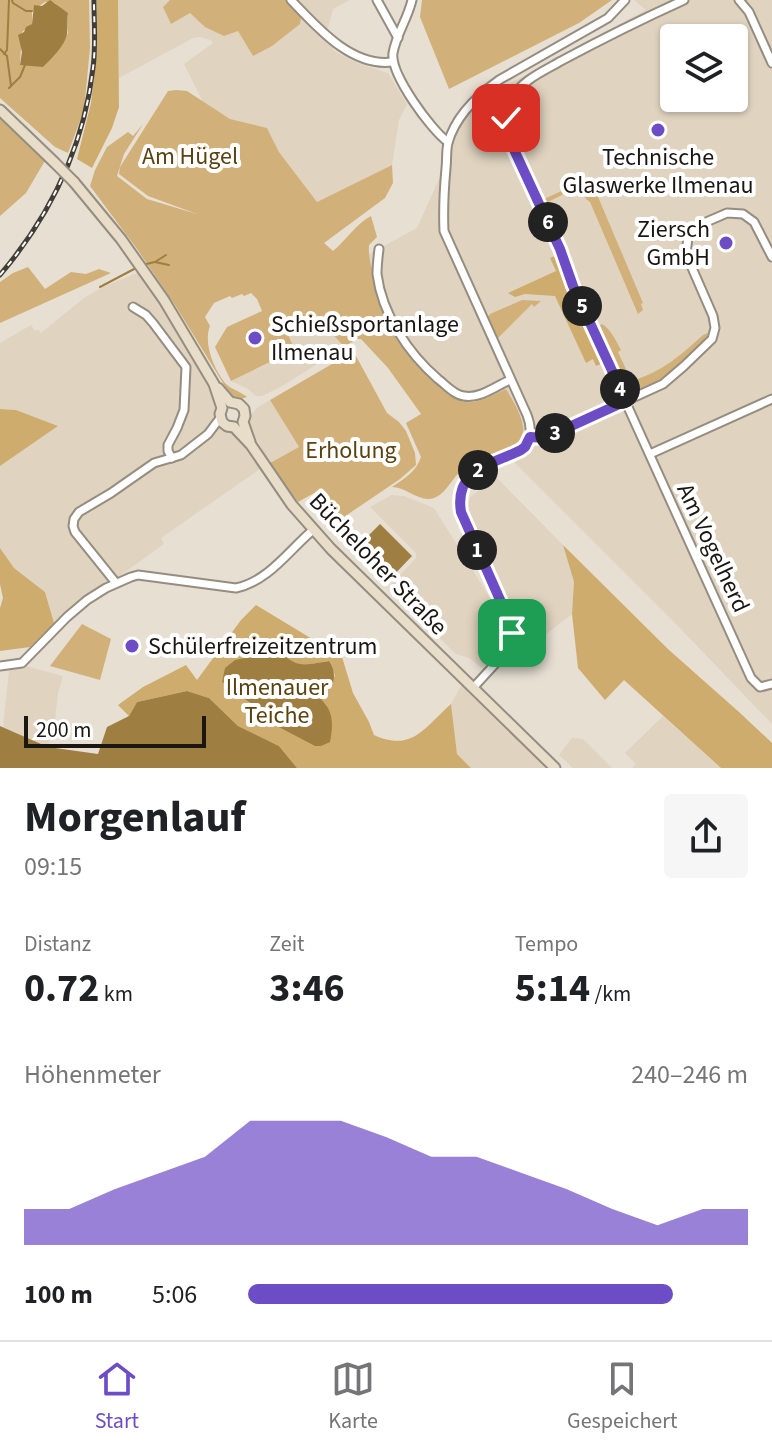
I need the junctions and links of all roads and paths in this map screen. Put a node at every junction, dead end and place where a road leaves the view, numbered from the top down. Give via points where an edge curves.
1 (291, 0) edge
2 (377, 0) edge
3 (412, 0) edge
4 (625, 0) edge
5 (684, 0) edge
6 (739, 0) edge
7 (398, 38) junction
8 (392, 62) junction
9 (772, 63) edge
10 (485, 90) junction
11 (509, 107) junction
12 (0, 110) edge
13 (448, 142) junction
14 (379, 249) dead end
15 (772, 257) edge
16 (133, 307) dead end
17 (510, 380) junction
18 (772, 399) edge
19 (626, 401) junction
20 (229, 417) junction
21 (530, 437) junction
22 (650, 454) junction
23 (172, 458) junction
24 (313, 530) junction
25 (116, 583) junction
26 (0, 666) edge
27 (772, 684) edge
28 (473, 688) junction
29 (555, 768) edge

1 - 8 street via 346,49
2 - 7 street
3 - 7 street
4 - 10 street via 608,18
5 - 11 street via 537,75 519,89
6 - 9 street
7 - 8 street
8 - 13 street
10 - 11 street
10 - 13 street
11 - 19 street, Am Vogelherd via 510,141
12 - 20 main road, Bücheloher Straße, bridge via 74,182 132,254 194,348
13 - 17 street via 444,231
14 - 17 street via 378,281 389,314 432,373 464,396
15 - 19 street via 754,222 743,214 727,213 693,230 686,254 713,316 714,333 663,384
16 - 23 street via 146,315 186,367 184,410 168,445
17 - 21 street
18 - 22 street
19 - 21 street via 545,438
19 - 22 street, Am Vogelherd
20 - 23 street
20 - 24 main road, Bücheloher Straße
21 - 28 street via 525,447 471,474 459,496 512,638 505,655
22 - 27 street, Am Vogelherd via 751,678 760,687
23 - 25 street via 142,470 74,519 75,532
24 - 25 street via 248,586 138,575
24 - 28 main road, Bücheloher Straße
25 - 26 street via 67,617 22,663
28 - 29 main road, Bücheloher Straße

